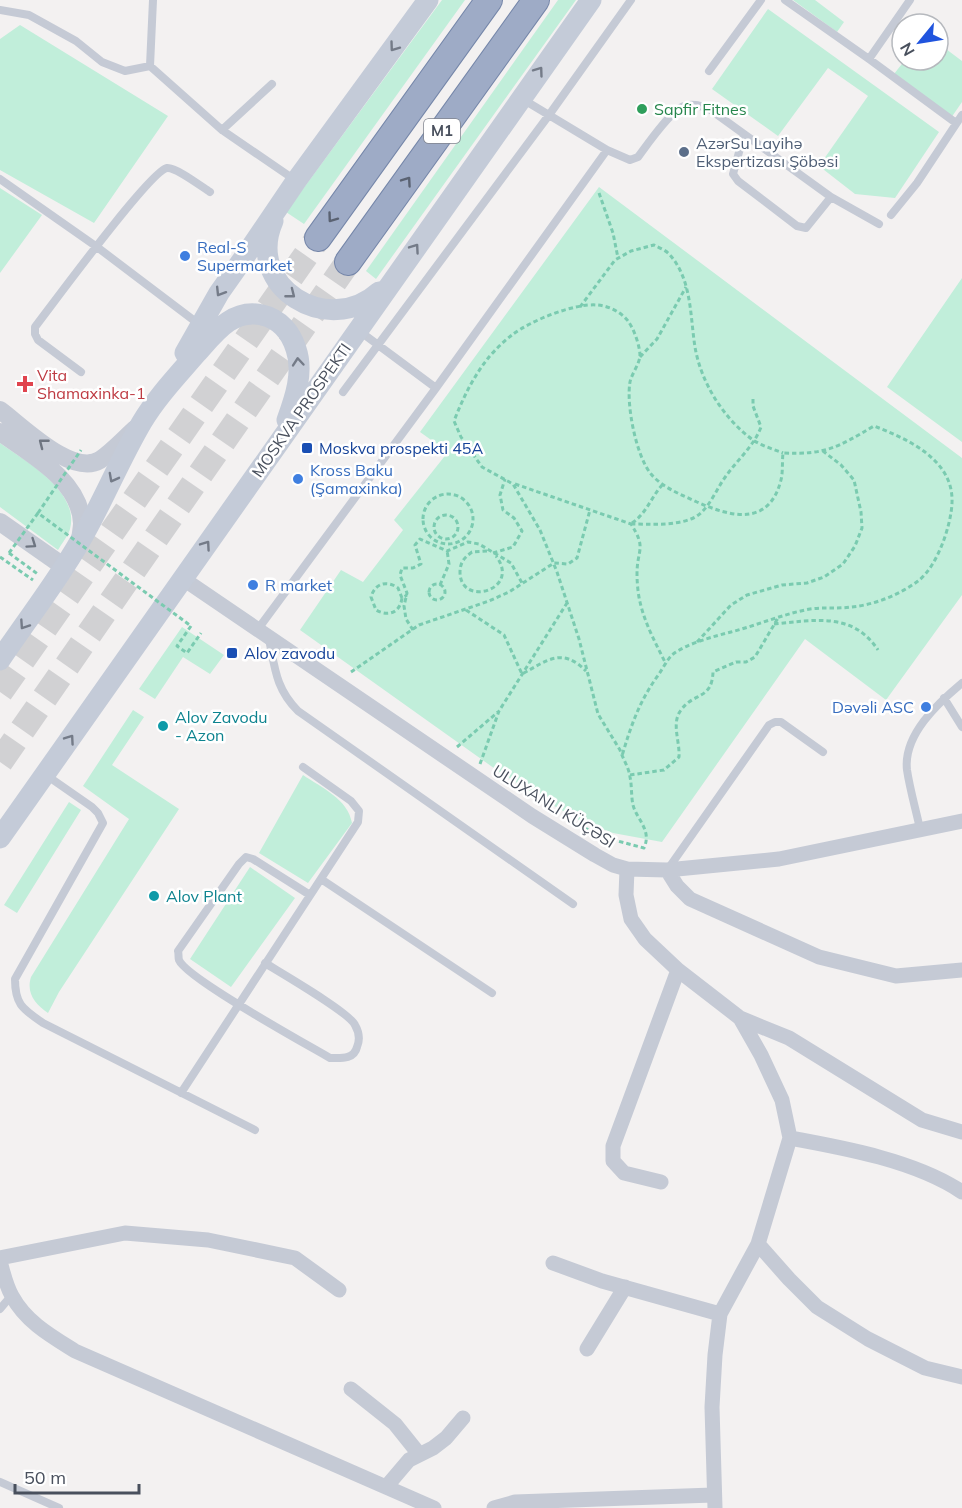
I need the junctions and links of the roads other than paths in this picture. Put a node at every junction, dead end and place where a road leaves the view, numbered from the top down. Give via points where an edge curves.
1 (153, 0) edge
2 (428, 0) edge
3 (489, 0) edge
4 (536, 0) edge
5 (591, 0) edge
6 (631, 0) edge
7 (761, 0) edge
8 (785, 0) edge
9 (909, 0) edge
10 (0, 10) edge
11 (869, 59) junction
12 (150, 66) junction
13 (709, 71) dead end
14 (273, 84) dead end
15 (520, 98) junction
16 (549, 115) junction
17 (962, 115) edge
18 (956, 123) junction
19 (222, 130) junction
20 (744, 134) junction
21 (606, 150) junction
22 (0, 179) edge
23 (296, 181) junction
24 (210, 192) dead end
25 (831, 197) junction
26 (281, 204) junction
27 (891, 215) dead end
28 (879, 224) dead end
29 (318, 238) tunnel mouth
30 (97, 247) junction
31 (348, 262) tunnel mouth
32 (395, 277) junction
33 (201, 326) junction
34 (357, 330) junction
35 (378, 345) junction
36 (81, 372) dead end
37 (436, 388) junction
38 (163, 391) junction
39 (344, 392) dead end
40 (0, 410) edge
41 (143, 421) junction
42 (0, 432) edge
43 (281, 438) junction
44 (0, 522) edge
45 (80, 542) junction
46 (63, 566) junction
47 (182, 578) junction
48 (264, 633) junction
49 (0, 660) edge
50 (962, 683) edge
51 (944, 698) junction
52 (962, 727) edge
53 (823, 752) dead end
54 (303, 767) dead end
55 (45, 774) junction
56 (962, 821) edge
57 (920, 829) junction
58 (4, 830) edge
59 (627, 869) junction
60 (667, 870) junction
61 (321, 879) junction
62 (310, 895) junction
63 (573, 904) dead end
64 (265, 963) junction
65 (678, 970) junction
66 (962, 970) edge
67 (492, 993) dead end
68 (238, 1004) junction
69 (740, 1018) junction
70 (181, 1093) junction
71 (255, 1130) dead end
72 (962, 1132) edge
73 (790, 1138) junction
74 (661, 1182) dead end
75 (962, 1192) edge
76 (758, 1244) junction
77 (0, 1259) edge
78 (553, 1263) dead end
79 (625, 1287) junction
80 (339, 1290) dead end
81 (11, 1296) junction
82 (0, 1310) edge
83 (720, 1314) junction
84 (587, 1349) dead end
85 (962, 1377) edge
86 (351, 1389) dead end
87 (463, 1419) dead end
88 (419, 1454) junction
89 (0, 1482) edge
90 (386, 1487) junction
91 (714, 1502) edge
92 (59, 1508) edge
93 (434, 1508) edge
94 (494, 1508) edge

1 - 12 lane
2 -> 23 main road
3 -> 29 highway, M1
31 -> 4 highway, M1
15 -> 5 main road, MOSKVA PROSPEKTI
6 - 16 lane
7 - 13 lane
8 - 11 lane
9 - 11 lane
10 - 12 lane via 29,15 76,41 102,62 125,71
11 - 18 lane
12 - 19 lane
14 - 19 lane
15 - 16 lane
32 -> 15 main road, MOSKVA PROSPEKTI
16 - 21 lane
16 - 35 lane
17 - 18 lane
18 - 27 lane
19 - 23 lane
20 - 21 lane via 708,108 682,106 638,157 630,160
20 - 25 lane
20 - 25 lane via 733,174 797,226 806,228 811,224
21 - 37 lane
22 - 30 lane
23 - 26 main road
24 - 30 lane via 166,168 130,203
25 - 28 lane
26 -> 32 main road via 267,244 276,279 291,296 308,306 344,310 371,299
26 -> 33 main road via 219,293
30 - 33 lane
30 - 36 lane via 35,327 38,340
32 - 34 main road, MOSKVA PROSPEKTI
33 - 38 main road
34 - 35 lane
34 - 43 main road, MOSKVA PROSPEKTI
35 - 37 lane
35 - 39 lane
37 - 48 lane
38 - 41 main road
43 -> 38 main road via 297,385 298,355 285,328 268,317 240,315 228,321
41 -> 40 street via 99,461 84,464 57,454
41 -> 45 main road
42 - 45 street via 64,483 80,513
47 -> 43 main road, MOSKVA PROSPEKTI
44 -> 46 street
45 - 46 main road
46 -> 49 main road
47 - 48 street
55 -> 47 main road, MOSKVA PROSPEKTI
48 - 59 street via 532,816 595,855
48 - 63 lane via 280,688 298,711
50 - 51 lane
51 - 52 lane
51 - 57 lane via 915,736 908,754 907,768
53 - 60 lane via 781,722 769,725
54 - 61 lane via 359,811 357,822
55 - 58 main road, MOSKVA PROSPEKTI
55 - 70 lane via 92,807 103,823 15,979 15,996 26,1011 43,1023
56 - 57 street
57 - 60 street via 779,859
59 - 60 street
59 - 65 street via 626,895 631,919 645,939
60 - 66 street via 690,899 819,957 896,976
61 - 62 lane
61 - 67 lane
62 - 64 lane
62 - 68 lane via 246,857 178,951 179,960 188,970
64 - 68 lane
64 - 68 lane via 355,1023 359,1040 356,1052 347,1059 330,1058
65 - 69 street
65 - 74 street via 613,1146 613,1161 624,1173
68 - 70 lane
69 - 72 street via 789,1038 922,1120
69 - 73 street via 782,1100
70 - 71 lane
73 - 75 street via 860,1151 944,1180
73 - 76 street
76 - 83 street
76 - 85 street via 817,1306 868,1339 925,1368
77 - 80 street via 125,1233 196,1239 295,1257
77 - 81 street
78 - 79 street
79 - 83 street
79 - 84 street
81 - 82 lane
81 - 90 street via 28,1318 75,1351
83 - 91 street via 712,1407
86 - 88 street via 395,1424
87 - 88 street via 446,1438
88 - 90 street
89 - 92 lane
90 - 93 street
91 - 94 street via 515,1502

